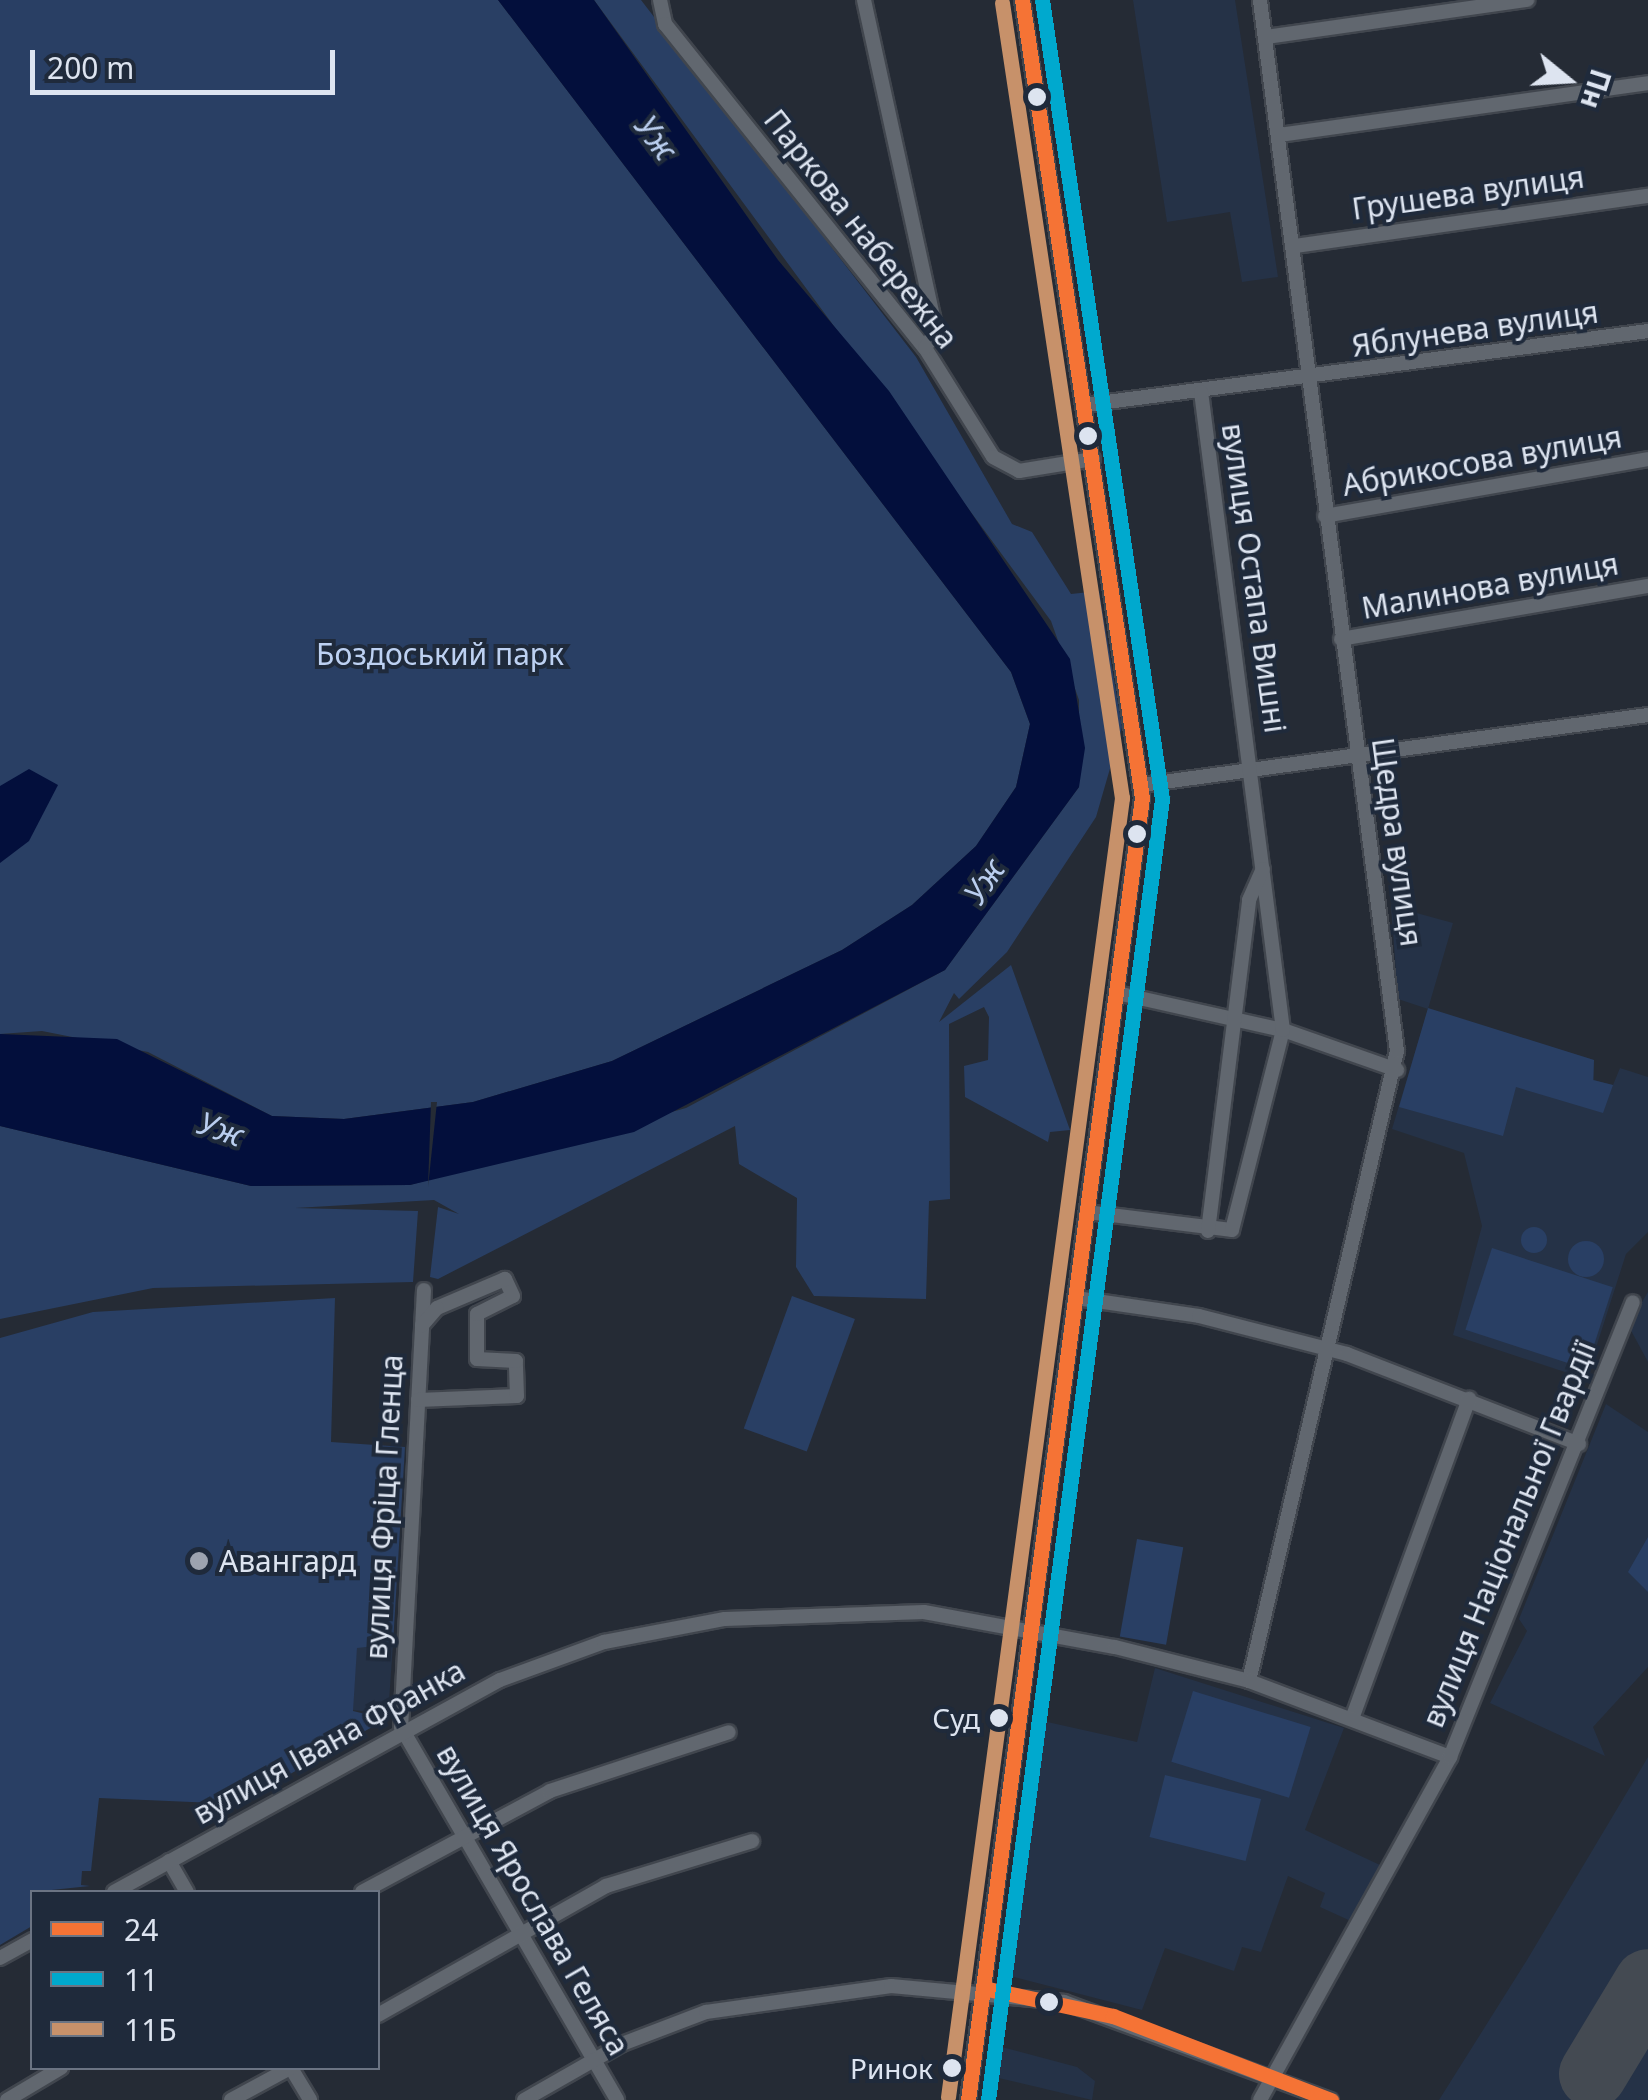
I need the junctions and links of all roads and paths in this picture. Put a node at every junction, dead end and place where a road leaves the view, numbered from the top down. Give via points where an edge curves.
1 (660, 0) edge
2 (864, 0) edge
3 (1022, 0) edge
4 (1260, 0) edge
5 (1528, 0) edge
6 (1266, 37) junction
7 (1648, 82) edge
8 (1279, 135) junction
9 (1648, 196) edge
10 (1295, 246) junction
11 (1648, 331) edge
12 (925, 348) junction
13 (1310, 380) junction
14 (1201, 392) junction
15 (1084, 405) junction
16 (1093, 459) junction
17 (1648, 459) edge
18 (1326, 516) junction
19 (1648, 586) edge
20 (1341, 639) junction
21 (1648, 715) edge
22 (1356, 758) junction
23 (1252, 772) junction
24 (1142, 786) junction
25 (1263, 869) junction
26 (1117, 993) junction
27 (1233, 1019) junction
28 (1283, 1030) junction
29 (1396, 1070) junction
30 (1087, 1212) junction
31 (1208, 1231) junction
32 (424, 1290) dead end
33 (1076, 1298) junction
34 (1633, 1302) dead end
35 (422, 1325) junction
36 (1327, 1349) junction
37 (1469, 1399) junction
38 (418, 1400) junction
39 (1580, 1444) junction
40 (1028, 1633) junction
41 (1250, 1681) junction
42 (1352, 1716) junction
43 (401, 1727) junction
44 (730, 1732) dead end
45 (1450, 1757) junction
46 (460, 1837) junction
47 (752, 1842) dead end
48 (169, 1861) junction
49 (118, 1890) edge
50 (186, 1890) edge
51 (366, 1890) edge
52 (517, 1932) junction
53 (30, 1941) edge
54 (0, 1958) edge
55 (983, 1988) junction
56 (380, 2014) edge
57 (594, 2060) junction
58 (58, 2070) edge
59 (287, 2070) edge
60 (292, 2070) edge
61 (1273, 2075) junction
62 (6, 2100) edge
63 (232, 2100) edge
64 (310, 2100) edge
65 (524, 2100) edge
66 (617, 2100) edge
67 (968, 2100) edge
68 (1260, 2100) edge
69 (1331, 2100) edge

1 - 12 street, Паркова набережна via 666,24
2 - 12 street via 936,330
3 - 15 street
4 - 6 street, Щедра вулиця
5 - 6 street
6 - 8 street, Щедра вулиця
7 - 8 street
8 - 10 street, Щедра вулиця
9 - 10 street, Грушева вулиця
10 - 13 street, Щедра вулиця
11 - 13 street, Яблунева вулиця
12 - 16 street, Паркова набережна via 1000,465
13 - 14 street, Яблунева вулиця
13 - 18 street, Щедра вулиця
14 - 15 street, Яблунева вулиця
14 - 23 street, вулиця Остапа Вишні
15 - 16 street
16 - 24 street
17 - 18 street, Абрикосова вулиця
18 - 20 street, Щедра вулиця
19 - 20 street, Малинова вулиця
20 - 22 street, Щедра вулиця
21 - 22 street
22 - 23 street
22 - 29 street, Щедра вулиця
23 - 24 street
23 - 25 street, вулиця Остапа Вишні
24 - 26 street
25 - 27 street via 1249,900
25 - 28 street, вулиця Остапа Вишні
26 - 27 street
26 - 30 street
27 - 28 street
27 - 31 street
28 - 29 street
28 - 31 street via 1237,1223
29 - 36 street, Щедра вулиця
30 - 31 street
30 - 33 street
32 - 35 street, вулиця Фріца Гленца
33 - 36 street
33 - 40 street
34 - 39 street, вулиця Національної Гвардії
35 - 38 street, вулиця Фріца Гленца
35 - 38 street via 505,1280 514,1296 477,1314 477,1360 516,1360 517,1396
36 - 37 street
36 - 41 street, Щедра вулиця
37 - 39 street
37 - 42 street
38 - 43 street, вулиця Фріца Гленца
39 - 45 street, вулиця Національної Гвардії
40 - 41 street, вулиця Івана Франка
40 - 43 street, вулиця Івана Франка via 894,1611 698,1622 554,1658
40 - 55 street
41 - 42 street, вулиця Івана Франка
42 - 45 street, вулиця Івана Франка
43 - 46 street, вулиця Ярослава Геляса
43 - 48 street, вулиця Івана Франка
44 - 46 street via 598,1771
45 - 61 street, вулиця Національної Гвардії
46 - 51 street
46 - 52 street, вулиця Ярослава Геляса
47 - 52 street via 606,1886
48 - 49 street, вулиця Івана Франка
48 - 50 street
52 - 56 street
52 - 57 street, вулиця Ярослава Геляса
53 - 54 street
55 - 57 street via 767,1998 668,2025
55 - 61 street via 1082,2006
55 - 67 street
57 - 65 street
57 - 66 street, вулиця Ярослава Геляса
58 - 62 street
59 - 63 street
60 - 64 street
61 - 68 street, вулиця Національної Гвардії
61 - 69 street

